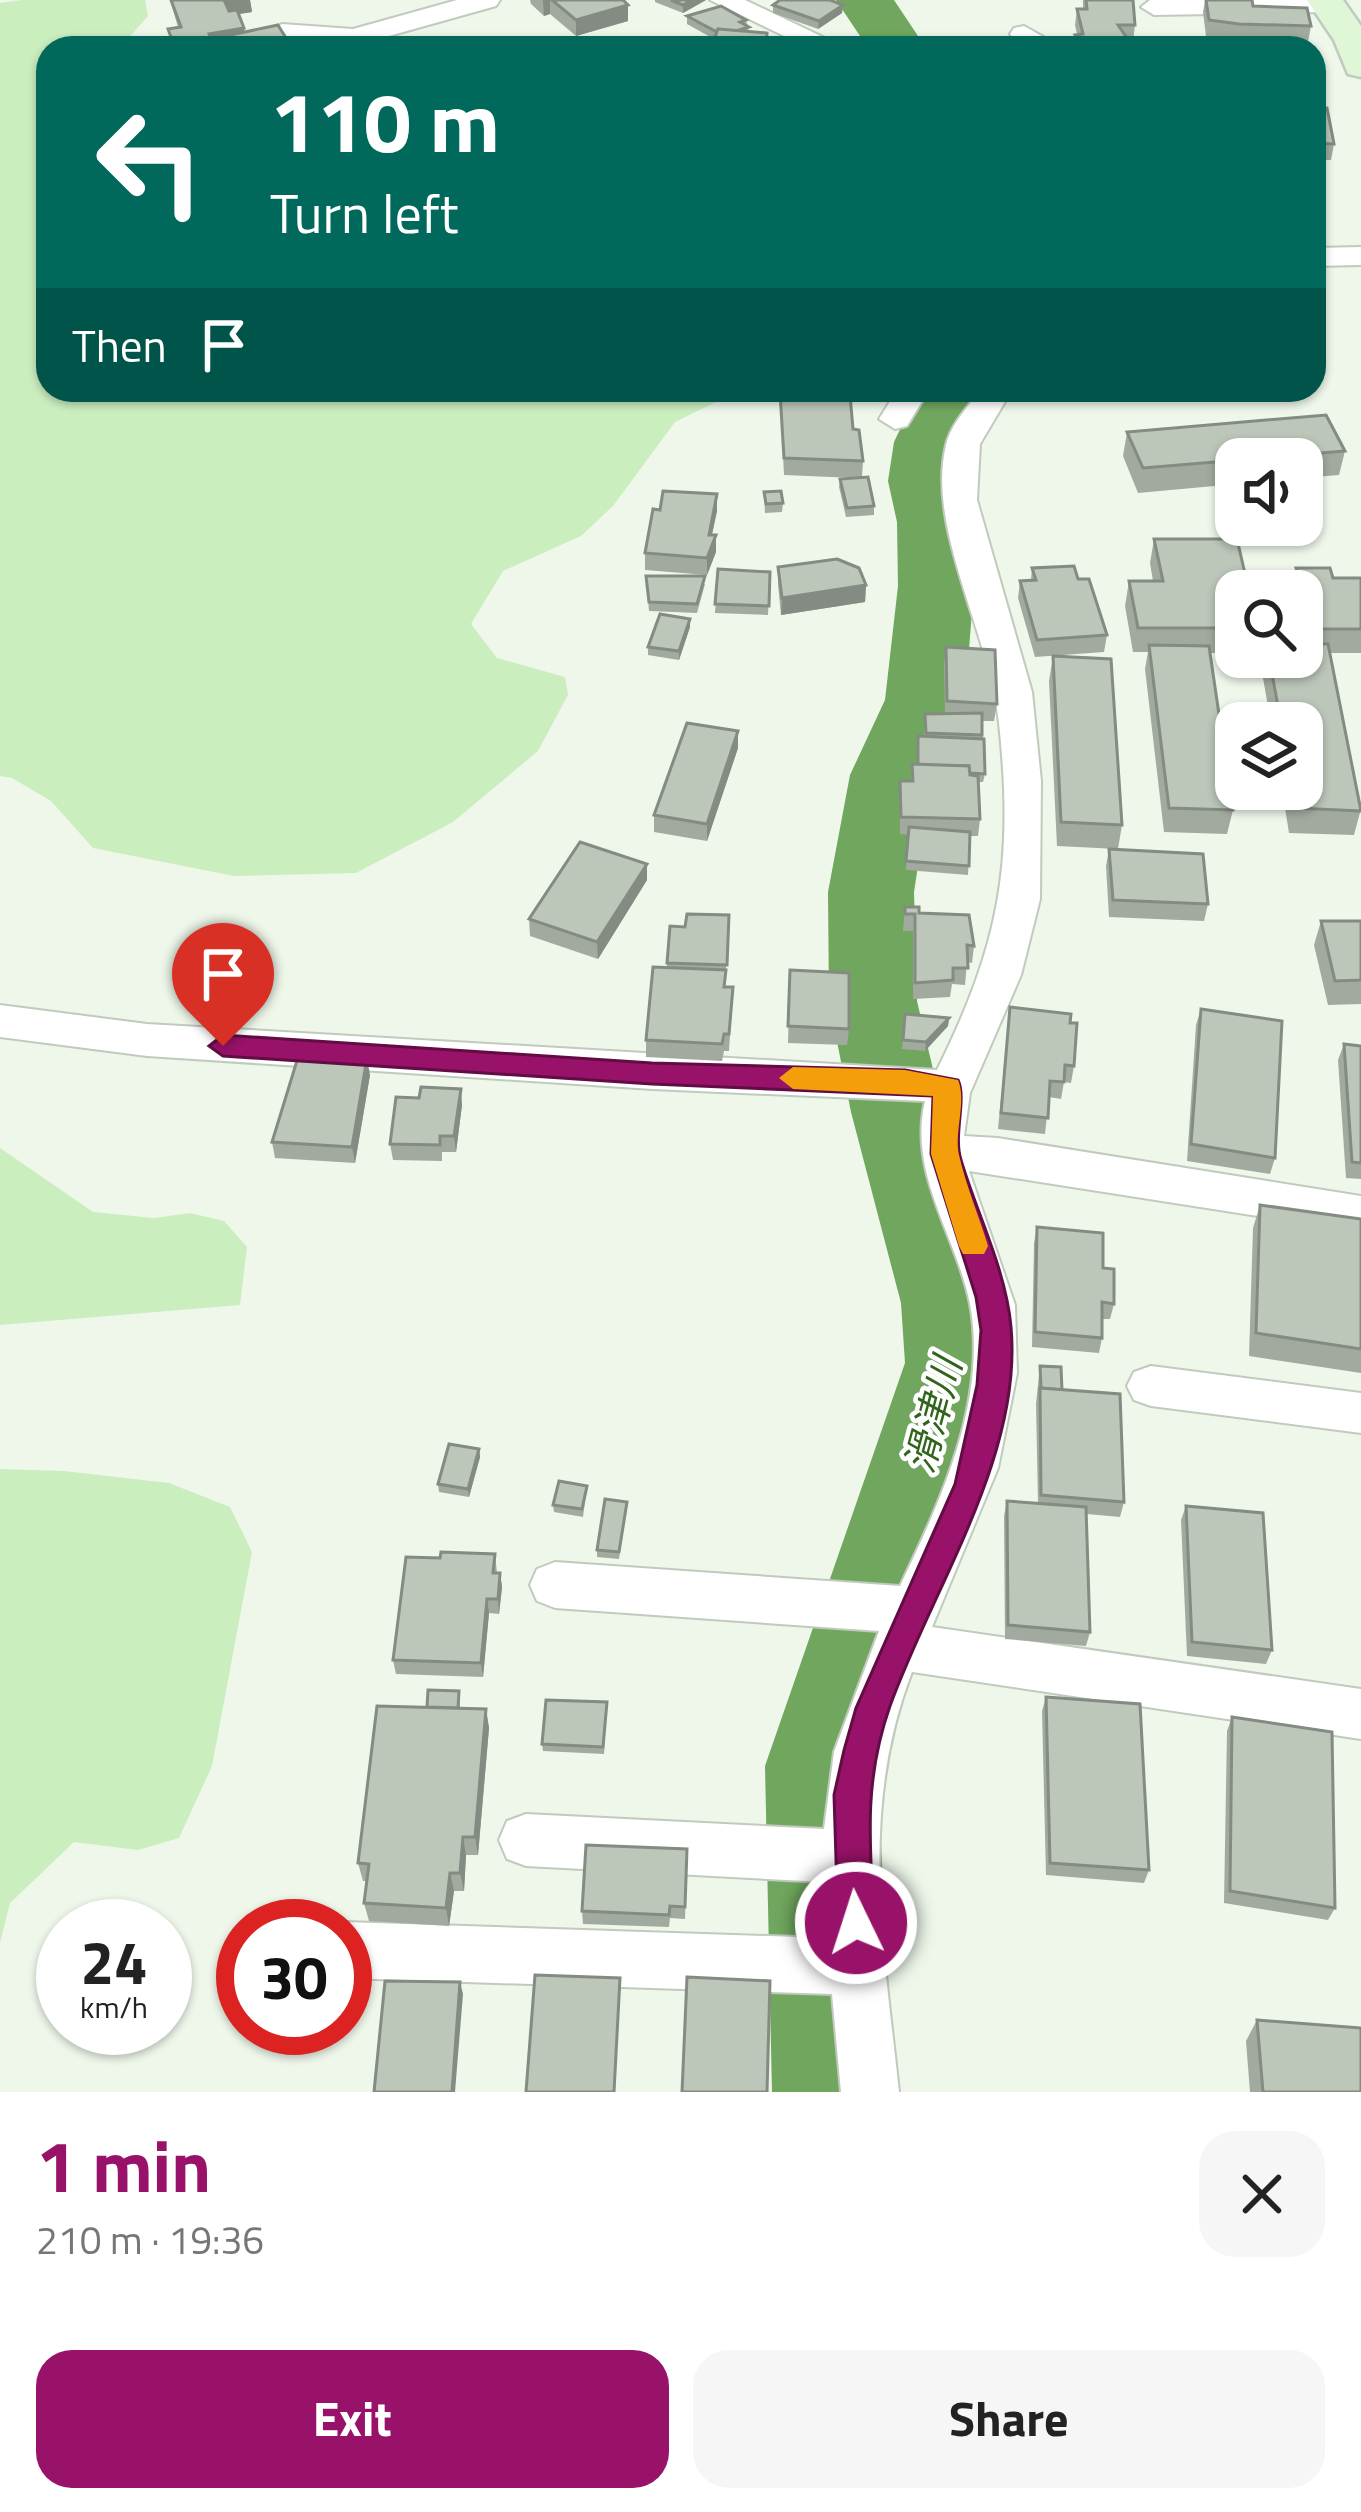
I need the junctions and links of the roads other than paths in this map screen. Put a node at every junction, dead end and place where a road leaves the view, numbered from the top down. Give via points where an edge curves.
1 (487, 0) edge
2 (723, 0) edge
3 (1327, 2) edge
4 (1154, 7) dead end
5 (282, 32) edge
6 (303, 36) edge
7 (372, 36) edge
8 (791, 36) edge
9 (1361, 66) edge
10 (1361, 256) edge
11 (1326, 257) edge
12 (906, 402) edge
13 (988, 402) edge
14 (895, 419) dead end
15 (0, 1021) edge
16 (948, 1088) junction
17 (945, 1154) junction
18 (1361, 1214) edge
19 (1151, 1386) dead end
20 (1361, 1413) edge
21 (555, 1585) dead end
22 (908, 1628) junction
23 (1361, 1714) edge
24 (526, 1840) dead end
25 (851, 1857) junction
26 (372, 1951) edge
27 (860, 1967) junction
28 (870, 2092) edge

1 - 7 street
2 - 8 street
3 - 4 street
3 - 9 street
5 - 6 street
10 - 11 street
12 - 14 street
13 - 16 street via 963,442 960,496 1013,698 1019,916
15 - 16 street via 147,1040
16 - 17 street
17 - 18 street via 998,1155
17 - 22 street via 991,1297 992,1385 970,1484
19 - 20 street
21 - 22 street
22 - 23 street
22 - 25 street via 873,1708 851,1795
24 - 25 street
25 - 27 street
26 - 27 street
27 - 28 street

